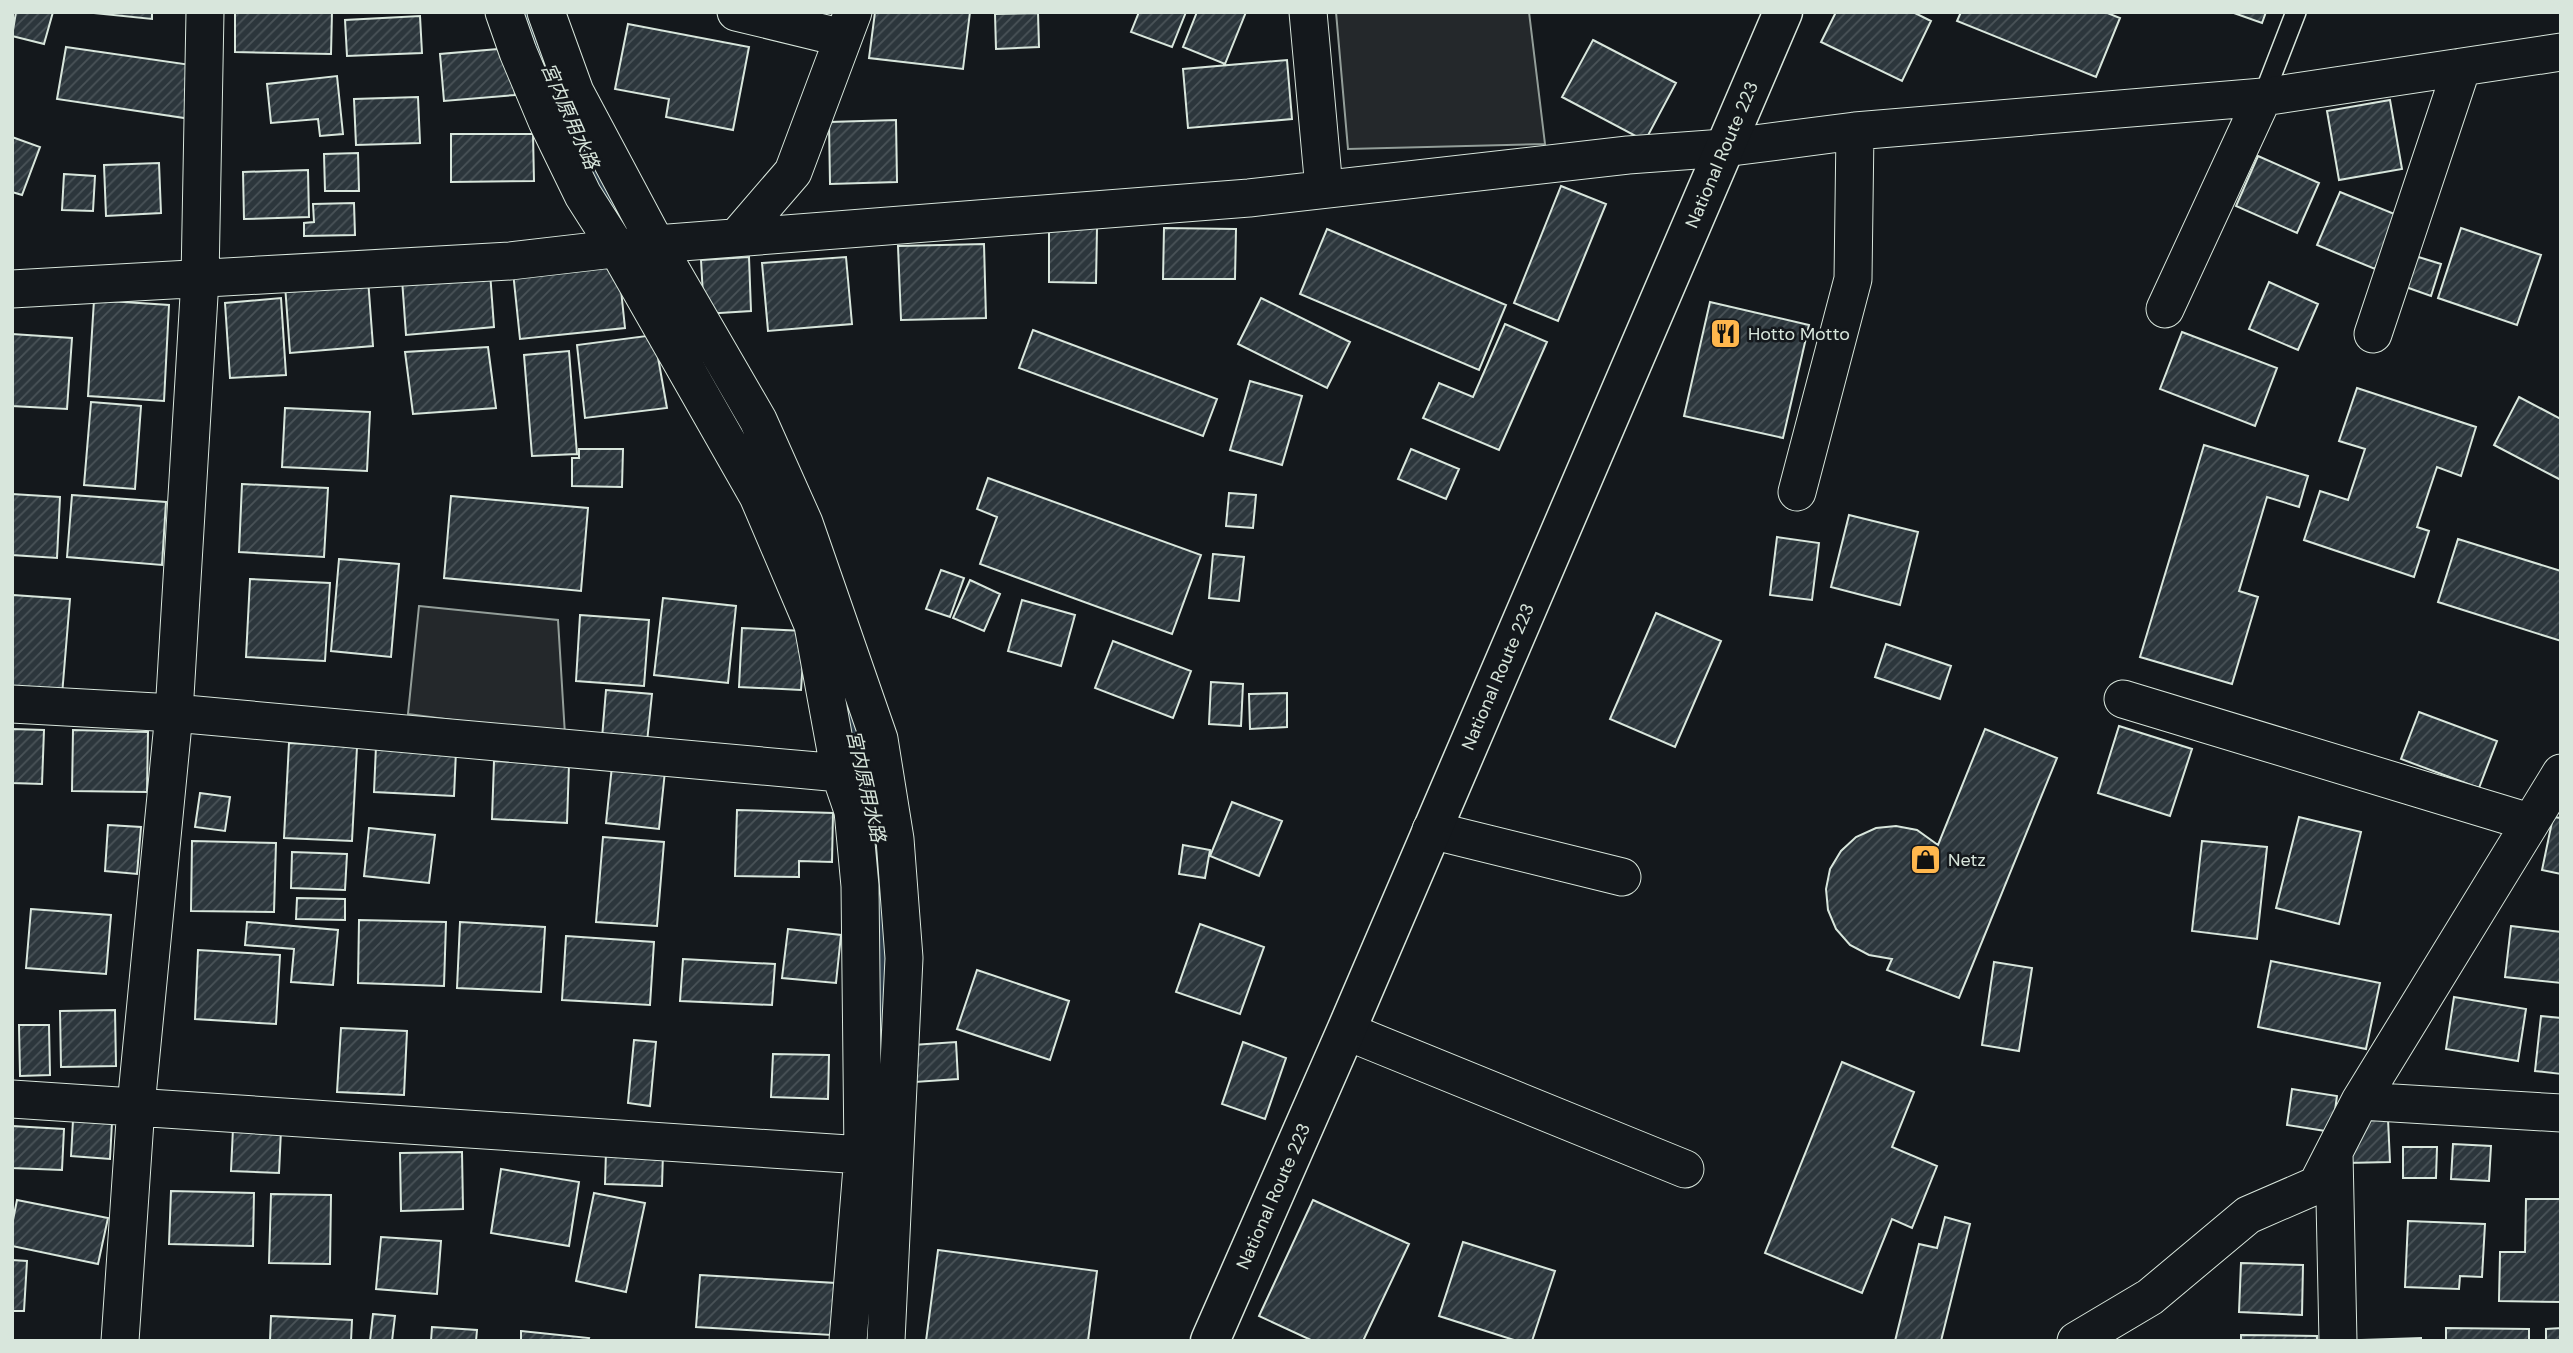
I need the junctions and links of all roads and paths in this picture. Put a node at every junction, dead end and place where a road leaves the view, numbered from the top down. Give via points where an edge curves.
1 (205, 12) edge
2 (505, 12) edge
3 (546, 12) edge
4 (736, 12) edge
5 (1308, 12) edge
6 (1783, 12) edge
7 (2296, 12) edge
8 (848, 25) edge
9 (2561, 52) edge
10 (2462, 67) junction
11 (2263, 97) junction
12 (1855, 131) junction
13 (1724, 148) junction
14 (1324, 189) junction
15 (737, 237) junction
16 (656, 244) junction
17 (618, 250) junction
18 (200, 279) junction
19 (12, 289) edge
20 (2165, 309) dead end
21 (2373, 334) dead end
22 (1797, 492) dead end
23 (2123, 699) dead end
24 (12, 704) edge
25 (173, 713) junction
26 (840, 773) junction
27 (2561, 773) edge
28 (2529, 822) junction
29 (1430, 830) junction
30 (1622, 877) dead end
31 (1346, 1031) junction
32 (12, 1099) edge
33 (2360, 1101) junction
34 (136, 1106) junction
35 (2561, 1113) edge
36 (2334, 1151) junction
37 (863, 1155) junction
38 (1685, 1169) dead end
39 (120, 1341) edge
40 (848, 1341) edge
41 (886, 1341) edge
42 (1210, 1341) edge
43 (2076, 1341) edge
44 (2338, 1341) edge

1 - 18 street
2 - 17 street via 547,121 583,195
3 - 16 street via 575,92
4 - 8 street
5 - 14 street
6 - 13 highway, National Route 223
7 - 11 lane
8 - 15 street via 793,172
9 - 10 street
10 - 11 street
10 - 21 street
11 - 12 street
11 - 20 street
12 - 13 street
12 - 22 street via 1853,279
13 - 14 street
13 - 29 highway, National Route 223
14 - 15 street
15 - 16 street
16 - 17 street
16 - 41 street via 758,420 804,523 878,739 895,839 904,958
17 - 18 street
17 - 26 street via 758,496 813,625
18 - 19 street
18 - 25 street
23 - 28 street
24 - 25 street
25 - 26 street
25 - 34 street
26 - 37 street via 853,811 860,886
27 - 28 street
28 - 33 street
29 - 30 street
29 - 31 highway, National Route 223
31 - 38 street
31 - 42 highway, National Route 223
32 - 34 street
33 - 35 street
33 - 36 street
34 - 37 street
34 - 39 street
36 - 43 street via 2317,1185 2248,1215 2150,1297
36 - 44 street
37 - 40 street

